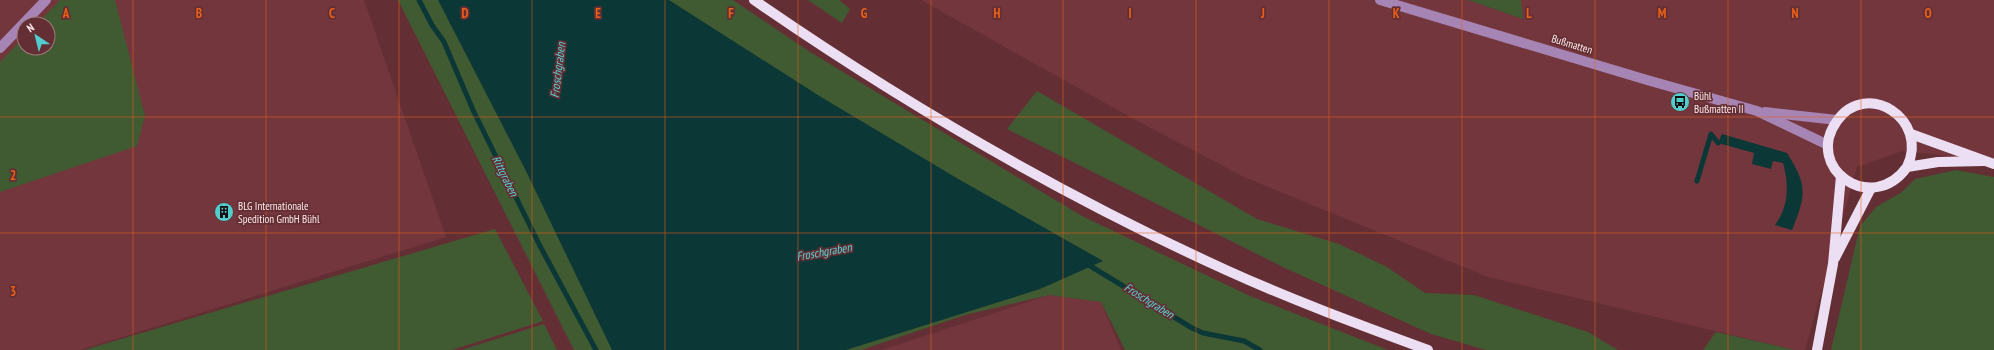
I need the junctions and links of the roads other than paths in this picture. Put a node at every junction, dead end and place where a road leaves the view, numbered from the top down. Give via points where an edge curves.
1 (46, 0) edge
2 (754, 0) edge
3 (1380, 0) edge
4 (0, 48) edge
5 (1757, 111) junction
6 (1837, 120) junction
7 (1911, 134) junction
8 (1828, 145) junction
9 (1989, 162) edge
10 (1907, 167) junction
11 (1841, 176) junction
12 (1871, 188) junction
13 (1833, 264) junction
14 (1428, 350) edge
15 (1817, 350) edge

1 - 4 street
2 - 14 main road via 826,49 922,108 1128,224 1311,307
3 - 5 street, Bußmatten
5 - 6 street, Bußmatten
5 - 8 street, Bußmatten
6 - 7 main road via 1858,105 1883,105 1902,117
6 - 8 main road via 1829,136
7 - 9 main road
7 - 10 main road via 1913,151
8 - 11 main road via 1830,159
9 - 10 main road via 1938,162
10 - 12 main road via 1888,184
11 - 12 main road via 1858,186
11 - 13 main road
12 - 13 main road
13 - 15 main road

